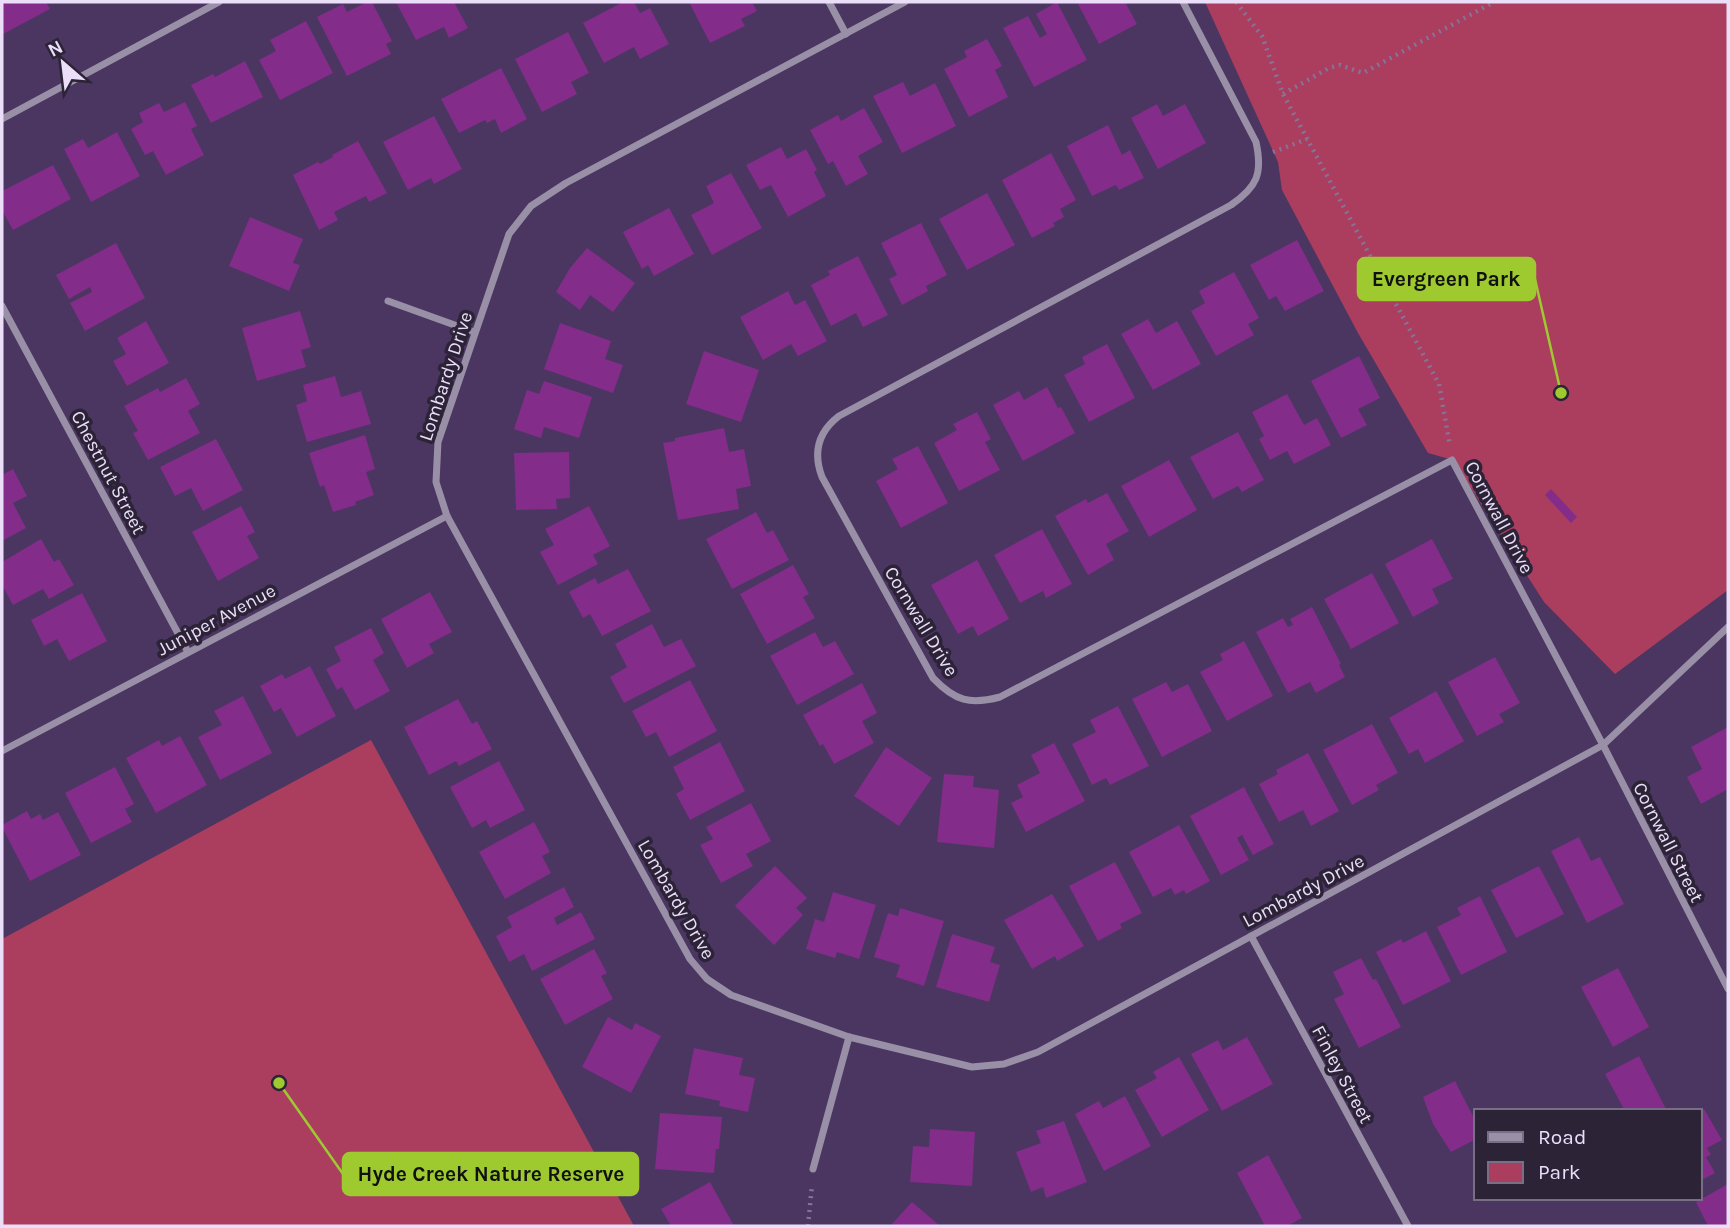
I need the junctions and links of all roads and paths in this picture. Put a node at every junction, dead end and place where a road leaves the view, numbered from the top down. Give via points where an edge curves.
1 (219, 2) edge
2 (829, 2) edge
3 (905, 2) edge
4 (1184, 2) edge
5 (1237, 2) edge
6 (1494, 2) edge
7 (846, 34) junction
8 (1283, 94) junction
9 (2, 119) edge
10 (1307, 139) junction
11 (1260, 158) junction
12 (388, 301) dead end
13 (2, 306) edge
14 (474, 332) junction
15 (1452, 460) junction
16 (447, 516) junction
17 (1728, 627) edge
18 (188, 652) junction
19 (1603, 745) junction
20 (2, 751) edge
21 (1251, 936) junction
22 (1728, 989) edge
23 (849, 1037) junction
24 (813, 1170) joint
25 (808, 1226) edge
26 (1408, 1226) edge

1 - 9 street
2 - 7 street
3 - 7 street, Lombardy Drive
4 - 11 street
5 - 8 path via 1262,36
6 - 8 path via 1363,73 1340,65
7 - 14 street, Lombardy Drive via 531,206 509,234
8 - 10 path
10 - 11 path
10 - 15 path via 1439,384
11 - 15 street, Cornwall Drive via 1254,184 1231,205 839,416 823,433 817,455 822,477 933,678 962,699 973,702 1000,697
12 - 14 street
13 - 18 street, Chestnut Street
14 - 16 street, Lombardy Drive via 437,452 436,482
15 - 19 street, Cornwall Drive
16 - 18 street, Juniper Avenue
16 - 23 street, Lombardy Drive via 690,959 707,979 731,995
17 - 19 street, Lombardy Drive
18 - 20 street, Juniper Avenue
19 - 21 street, Lombardy Drive
19 - 22 street, Cornwall Street
21 - 23 street, Lombardy Drive via 1038,1052 1003,1064 972,1067
21 - 26 street, Finley Street
23 - 24 street
24 - 25 path

